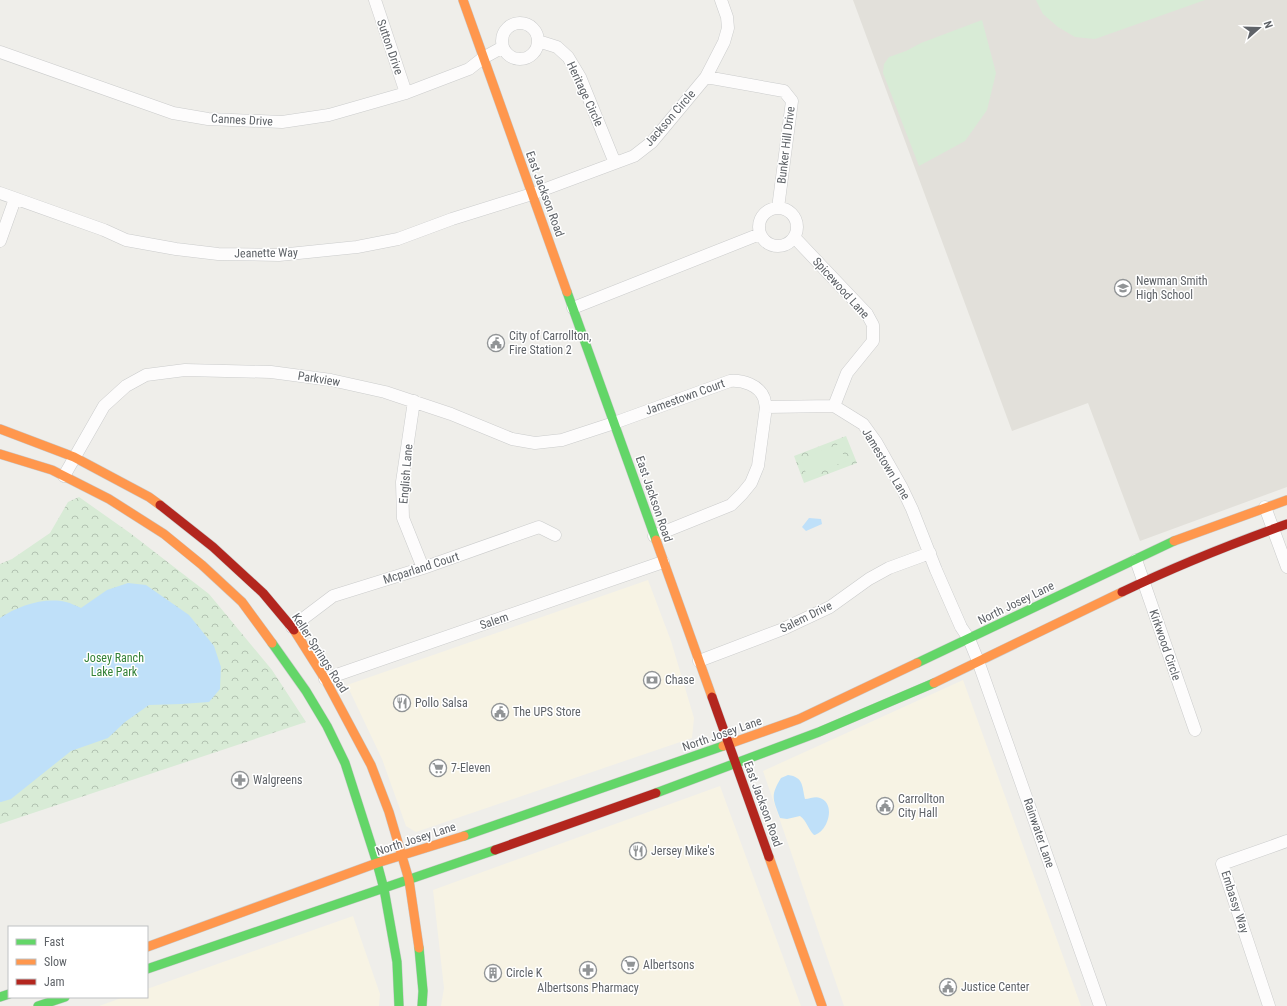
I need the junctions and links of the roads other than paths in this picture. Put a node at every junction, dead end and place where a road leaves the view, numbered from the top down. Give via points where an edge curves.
1 (374, 0) edge
2 (463, 0) edge
3 (722, 0) edge
4 (538, 41) junction
5 (503, 47) junction
6 (0, 52) edge
7 (483, 58) junction
8 (706, 77) junction
9 (406, 93) junction
10 (615, 163) junction
11 (0, 193) edge
12 (532, 194) junction
13 (15, 199) junction
14 (778, 208) junction
15 (760, 234) junction
16 (794, 237) junction
17 (0, 241) edge
18 (573, 308) junction
19 (414, 401) junction
20 (834, 406) junction
21 (766, 408) junction
22 (614, 424) junction
23 (0, 429) edge
24 (0, 454) edge
25 (74, 457) junction
26 (64, 476) junction
27 (1287, 500) edge
28 (1265, 507) junction
29 (1287, 524) edge
30 (1273, 529) junction
31 (555, 535) dead end
32 (654, 536) junction
33 (930, 553) junction
34 (1136, 560) junction
35 (663, 562) junction
36 (1287, 567) edge
37 (423, 568) junction
38 (1143, 581) junction
39 (292, 627) junction
40 (969, 639) junction
41 (699, 661) junction
42 (978, 661) junction
43 (316, 685) junction
44 (1194, 730) dead end
45 (729, 745) junction
46 (736, 764) junction
47 (627, 780) junction
48 (610, 795) dead end
49 (568, 800) junction
50 (564, 811) dead end
51 (581, 811) dead end
52 (578, 822) junction
53 (519, 831) dead end
54 (1287, 841) edge
55 (510, 845) junction
56 (402, 857) junction
57 (377, 863) junction
58 (409, 880) junction
59 (384, 889) junction
60 (148, 947) edge
61 (148, 970) edge
62 (62, 998) edge
63 (38, 1006) edge
64 (399, 1006) edge
65 (422, 1006) edge
66 (822, 1006) edge
67 (1100, 1006) edge
68 (1269, 1006) edge

1 - 9 street, Sutton Drive
2 - 7 main road, East Jackson Road
3 - 8 street, Jackson Circle via 728,28 724,42
4 - 5 street via 534,53 523,58 511,56
4 - 5 street via 530,26 514,24 509,26 503,35
4 - 10 street, Heritage Circle via 557,47 568,57 580,77
5 - 7 street
6 - 9 street, Cannes Drive via 173,113 208,118 282,122 329,115
7 - 9 street, Cannes Drive via 469,69
7 - 12 main road, East Jackson Road
8 - 10 street, Jackson Circle via 652,142 634,156
8 - 14 street, Bunker Hill Drive via 784,92 792,101
10 - 12 street, Jackson Circle
11 - 13 street, Jeanette Way
12 - 13 street, Jeanette Way via 398,239 357,247 280,255 218,254 126,240
12 - 18 main road, East Jackson Road
13 - 17 street
14 - 15 street via 766,212 762,217 759,222
14 - 16 street via 788,211 796,220
15 - 16 street via 768,243 780,246
15 - 18 street
16 - 20 street, Spicewood Lane via 867,314 873,325 873,340 847,374
18 - 22 main road, East Jackson Road
19 - 22 street, Parkview via 512,439 535,443 562,440
19 - 25 street, Parkview via 331,380 270,372 185,370 146,375 126,386 104,406
19 - 37 street, English Lane via 402,482 403,518
20 - 21 street
20 - 33 street, Jamestown Lane via 863,424 876,442 902,488
21 - 22 street, Jamestown Court via 760,392 750,384 730,380
21 - 32 street via 758,466 751,483 742,494 731,505
22 - 32 main road, East Jackson Road
23 - 25 main road, Keller Springs Road
24 - 26 main road, Keller Springs Road
25 - 26 street, Parkview
25 - 39 main road, Keller Springs Road via 149,497 213,548 263,593
26 - 43 main road, Keller Springs Road via 121,506 164,534 202,565 242,602
27 - 28 main road, North Josey Lane
28 - 30 street
28 - 34 main road, North Josey Lane via 1179,539
29 - 30 main road
30 - 36 street
30 - 38 main road
31 - 37 street, Mcparland Court via 539,527
32 - 35 main road, East Jackson Road
33 - 40 street, Jamestown Lane via 961,627
33 - 41 street, Salem Drive via 882,572 816,614
34 - 38 street, Kirkwood Circle
34 - 40 main road, North Josey Lane
35 - 41 main road, East Jackson Road
35 - 43 street, Salem
37 - 39 street, Mcparland Court via 333,596
38 - 42 main road
38 - 44 street, Kirkwood Circle
39 - 43 main road, Keller Springs Road
40 - 42 street, Jamestown Lane
40 - 45 main road, North Josey Lane via 799,719
41 - 45 main road, East Jackson Road
42 - 46 main road via 877,708
42 - 67 street, Rainwater Lane
43 - 56 main road, Keller Springs Road via 371,765 389,812
43 - 57 main road, Keller Springs Road via 327,726 345,763
45 - 46 main road, East Jackson Road
45 - 47 main road, North Josey Lane
46 - 52 main road
46 - 66 main road, East Jackson Road
47 - 48 main road via 623,789
47 - 49 main road, North Josey Lane
49 - 50 main road
49 - 56 main road, North Josey Lane
51 - 52 main road
52 - 55 main road
53 - 55 main road
54 - 68 street, Embassy Way via 1222,864
55 - 58 main road
56 - 57 main road, North Josey Lane
56 - 58 main road, Keller Springs Road
57 - 59 main road, Keller Springs Road
57 - 60 main road, North Josey Lane
58 - 59 main road
58 - 65 main road, Keller Springs Road via 418,938
59 - 61 main road
59 - 64 main road, Keller Springs Road via 397,962
62 - 63 main road

